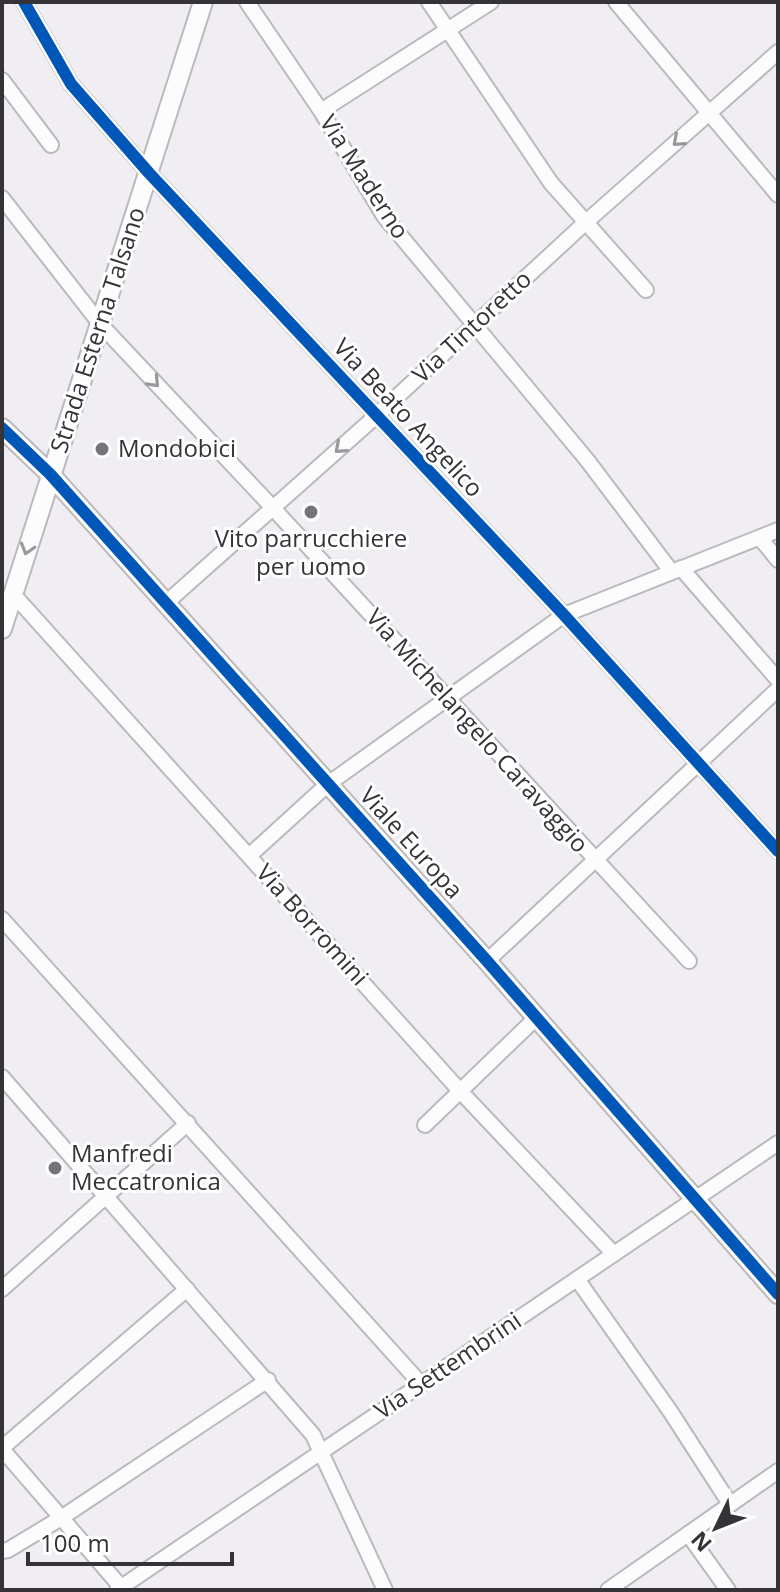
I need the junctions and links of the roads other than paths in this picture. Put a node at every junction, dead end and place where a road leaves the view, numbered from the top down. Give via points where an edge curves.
1 (24, 2) edge
2 (203, 2) edge
3 (247, 2) edge
4 (429, 2) edge
5 (491, 2) edge
6 (616, 2) edge
7 (447, 30) junction
8 (778, 52) edge
9 (2, 80) edge
10 (321, 111) junction
11 (710, 113) junction
12 (51, 145) dead end
13 (149, 173) junction
14 (778, 195) edge
15 (2, 198) edge
16 (586, 222) junction
17 (646, 290) dead end
18 (101, 325) junction
19 (474, 325) junction
20 (375, 417) junction
21 (2, 428) edge
22 (50, 474) junction
23 (272, 507) junction
24 (778, 530) edge
25 (760, 538) junction
26 (778, 560) edge
27 (676, 569) junction
28 (13, 594) junction
29 (166, 603) junction
30 (564, 615) junction
31 (2, 629) edge
32 (778, 680) edge
33 (778, 689) edge
34 (448, 699) junction
35 (697, 764) junction
36 (328, 784) junction
37 (778, 851) edge
38 (250, 855) junction
39 (595, 860) junction
40 (2, 919) edge
41 (487, 961) junction
42 (689, 961) dead end
43 (536, 1018) junction
44 (2, 1077) edge
45 (461, 1092) junction
46 (188, 1123) junction
47 (425, 1125) dead end
48 (778, 1143) edge
49 (107, 1196) junction
50 (696, 1198) junction
51 (614, 1254) junction
52 (577, 1279) junction
53 (2, 1289) edge
54 (187, 1289) junction
55 (778, 1294) edge
56 (268, 1380) junction
57 (421, 1384) junction
58 (2, 1449) edge
59 (321, 1454) junction
60 (778, 1471) edge
61 (730, 1504) junction
62 (61, 1518) junction
63 (688, 1534) junction
64 (2, 1551) edge
65 (119, 1589) edge
66 (385, 1590) edge
67 (608, 1590) edge
68 (728, 1590) edge

1 - 13 street, Via Beato Angelico via 71,84
2 - 13 street, Strada Esterna Talsano
3 - 10 street, Via Maderno
4 - 7 street
5 - 7 street
6 - 11 street
7 - 10 street
7 - 16 street via 551,183
8 - 11 street, Via Tintoretto
9 - 12 street
10 - 19 street, Via Maderno via 384,216
11 - 14 street
11 -> 16 street, Via Tintoretto
13 - 18 street, Strada Esterna Talsano
13 - 20 street, Via Beato Angelico
15 - 18 street, Via Michelangelo Caravaggio
16 - 17 street
16 - 19 street, Via Tintoretto
18 - 22 street, Strada Esterna Talsano
18 -> 23 street, Via Michelangelo Caravaggio
19 - 20 street, Via Tintoretto
19 - 27 street, Via Maderno
20 -> 23 street, Via Tintoretto
20 - 30 street, Via Beato Angelico
21 - 22 street, Viale Europa
22 -> 28 street, Strada Esterna Talsano
22 - 29 street, Viale Europa
23 - 29 street, Via Tintoretto
23 - 34 street, Via Michelangelo Caravaggio
24 - 25 street
25 - 26 street
25 - 27 street
27 - 30 street
27 - 32 street, Via Maderno
28 - 31 street, Strada Esterna Talsano
28 - 38 street, Via Borromini
29 - 36 street, Viale Europa
30 - 34 street
30 - 35 street, Via Beato Angelico
33 - 35 street
34 - 36 street
34 - 39 street, Via Michelangelo Caravaggio
35 - 37 street, Via Beato Angelico
35 - 39 street
36 - 38 street
36 - 41 street, Viale Europa
38 - 45 street, Via Borromini
39 - 41 street
39 - 42 street, Via Michelangelo Caravaggio
40 - 46 street
41 - 43 street, Viale Europa
43 - 45 street
43 - 50 street, Viale Europa
44 - 49 street
45 - 47 street
45 - 51 street, Via Borromini
46 - 49 street
46 - 57 street
48 - 50 street, Via Settembrini
49 - 53 street
49 - 54 street
50 - 51 street, Via Settembrini
50 - 55 street, Viale Europa
51 - 52 street, Via Settembrini
52 - 57 street, Via Settembrini
52 - 61 street
54 - 56 street
54 - 58 street
56 - 59 street via 313,1435
56 - 62 street
57 - 59 street, Via Settembrini
58 - 62 street
59 - 65 street, Via Settembrini
59 - 66 street
60 - 61 street
61 - 63 street
62 - 64 street
62 - 65 street
63 - 67 street
63 - 68 street

